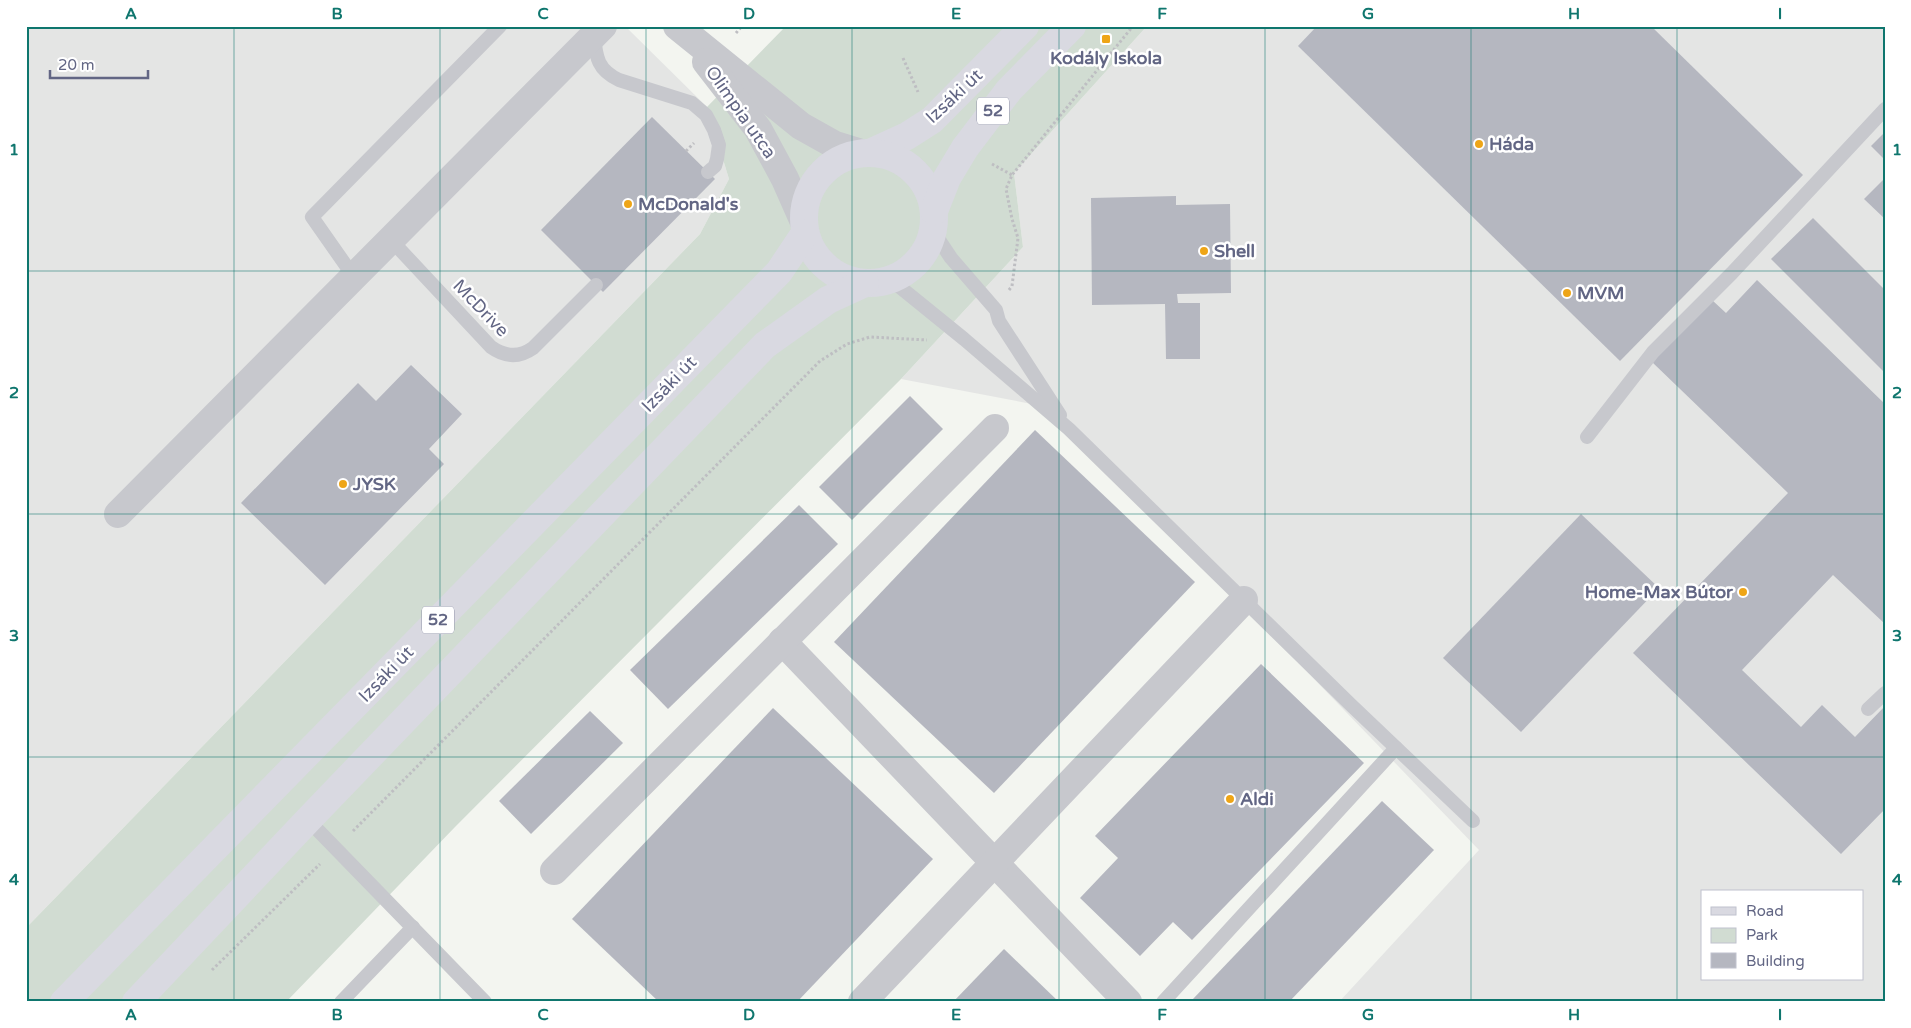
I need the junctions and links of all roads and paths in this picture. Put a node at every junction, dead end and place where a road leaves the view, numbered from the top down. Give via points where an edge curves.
1 (500, 26) edge
2 (1026, 26) edge
3 (1072, 26) edge
4 (1133, 26) edge
5 (681, 30) edge
6 (599, 31) edge
7 (1885, 109) edge
8 (867, 153) junction
9 (708, 172) dead end
10 (934, 221) junction
11 (804, 227) junction
12 (391, 240) junction
13 (354, 278) junction
14 (878, 281) junction
15 (596, 285) dead end
16 (996, 310) junction
17 (964, 339) junction
18 (995, 428) dead end
19 (1069, 429) junction
20 (1587, 437) dead end
21 (118, 514) dead end
22 (1244, 600) junction
23 (782, 641) junction
24 (1885, 693) edge
25 (1868, 709) dead end
26 (1396, 748) junction
27 (308, 820) junction
28 (1473, 821) dead end
29 (336, 849) junction
30 (995, 862) junction
31 (554, 871) dead end
32 (413, 927) junction
33 (208, 974) dead end
34 (64, 1002) edge
35 (136, 1002) edge
36 (341, 1002) edge
37 (485, 1002) edge
38 (862, 1002) edge
39 (1128, 1002) edge
40 (1163, 1002) edge

1 - 13 lane via 312,217
2 - 8 main road, Izsáki út / 52 via 932,120 907,136
3 - 10 main road, Izsáki út / 52 via 1009,90 965,148 947,178
4 - 16 path via 1012,175 1006,189 1018,238 1012,286
5 - 8 street, Olimpia utca via 801,126 835,145
5 - 11 street, Olimpia utca via 758,129 785,179
6 - 9 lane via 597,58 608,75 692,103 706,115 719,145 715,166
6 - 12 street
7 - 20 lane via 1732,273 1652,352
8 - 10 main road via 894,158 913,169 927,188
8 - 11 main road, 52 via 840,159 822,172 806,200
10 - 14 main road, 52 via 927,247 920,258 902,275
10 - 16 lane via 951,258
11 - 14 main road via 814,253 830,270 841,277
11 - 34 main road, Izsáki út / 52 via 779,272
12 - 13 street
12 - 15 lane, McDrive via 491,348 508,356 523,354 533,348
13 - 21 street
14 - 17 lane
14 - 27 main road, 52 via 828,300 765,345
16 - 19 lane via 999,322
17 - 19 lane
17 - 29 path via 870,337 847,344 820,361
18 - 23 street
19 - 22 lane
22 - 26 lane
22 - 30 street
23 - 30 street
23 - 31 street
24 - 25 lane
26 - 28 lane
26 - 40 lane
27 - 29 lane
27 - 35 main road, 52
29 - 32 lane
29 - 33 path
30 - 38 street
30 - 39 street
32 - 36 lane
32 - 37 lane

